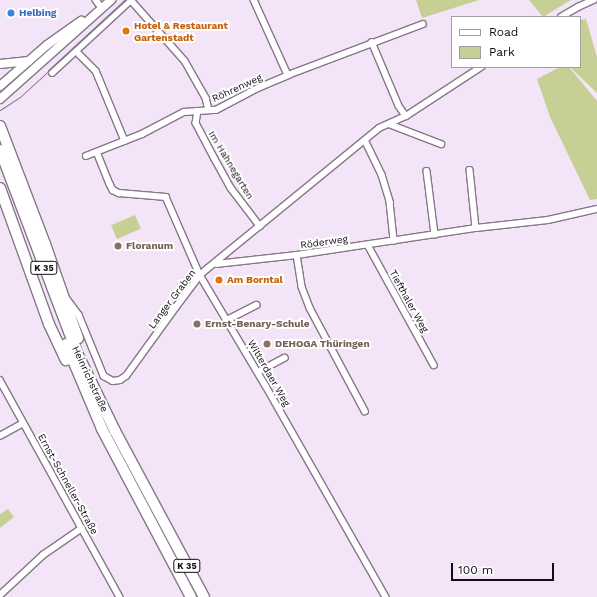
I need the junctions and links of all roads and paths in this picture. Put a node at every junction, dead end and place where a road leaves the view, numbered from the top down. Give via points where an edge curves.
1 (96, 0) edge
2 (111, 0) edge
3 (131, 0) edge
4 (254, 0) edge
5 (594, 0) edge
6 (102, 8) junction
7 (563, 16) edge
8 (423, 24) dead end
9 (372, 42) junction
10 (76, 51) junction
11 (29, 60) junction
12 (0, 64) edge
13 (480, 68) edge
14 (52, 73) dead end
15 (288, 76) junction
16 (0, 86) edge
17 (0, 99) edge
18 (198, 110) junction
19 (209, 110) junction
20 (406, 116) junction
21 (389, 124) junction
22 (0, 126) edge
23 (125, 140) junction
24 (365, 140) junction
25 (441, 144) dead end
26 (0, 150) edge
27 (97, 152) junction
28 (86, 156) dead end
29 (0, 164) edge
30 (470, 170) dead end
31 (427, 171) dead end
32 (0, 188) edge
33 (597, 209) edge
34 (260, 226) junction
35 (476, 228) junction
36 (435, 234) junction
37 (394, 241) junction
38 (368, 245) junction
39 (297, 255) junction
40 (214, 264) junction
41 (200, 275) junction
42 (63, 294) junction
43 (256, 304) dead end
44 (227, 320) junction
45 (284, 358) dead end
46 (434, 365) dead end
47 (258, 372) junction
48 (0, 380) edge
49 (88, 386) junction
50 (365, 411) dead end
51 (23, 423) junction
52 (0, 436) edge
53 (82, 528) junction
54 (0, 595) edge
55 (120, 597) edge
56 (192, 597) edge
57 (204, 597) edge
58 (386, 597) edge

1 - 6 street
2 - 6 main road
3 - 10 street
3 - 19 street via 185,61 206,98
4 - 15 street
5 - 7 street
6 - 11 main road
6 - 17 main road
8 - 9 street, Röhrenweg
9 - 15 street, Röhrenweg
9 - 20 street
10 - 14 street
10 - 23 street via 96,72
11 - 12 main road
11 - 16 main road
13 - 20 street, Langer Graben
15 - 19 street, Röhrenweg via 216,110
18 - 19 street, Röhrenweg
18 - 23 street, Röhrenweg via 184,112
18 - 34 street, Im Hahnegarten via 196,123 215,159 231,188
20 - 21 street, Langer Graben
21 - 24 street, Langer Graben via 379,128
21 - 25 street
22 - 42 highway, K 35
23 - 27 street, Röhrenweg
24 - 34 street, Langer Graben
24 - 37 street via 382,175 390,202
26 - 49 highway, Heinrichstraße / K 35
27 - 28 street, Röhrenweg
27 - 41 street, Witterdaer Weg via 110,184 119,194 166,197
29 - 49 highway, Heinrichstraße / K 35 via 59,326
30 - 35 street
31 - 36 street
32 - 49 highway, K 35 via 49,324 75,382
33 - 35 street, Röderweg via 548,220
34 - 40 street, Langer Graben
35 - 36 street, Röderweg
36 - 37 street, Röderweg
37 - 38 street, Röderweg
38 - 39 street, Röderweg
38 - 46 street, Tiefthaler Weg
39 - 40 street, Röderweg
39 - 50 street via 302,287 310,308
40 - 41 street, Langer Graben
41 - 42 street, Langer Graben via 126,376 113,381 104,376 79,315
41 - 44 street, Witterdaer Weg
42 - 49 highway, K 35
43 - 44 street
44 - 47 street, Witterdaer Weg
45 - 47 street
47 - 58 street, Witterdaer Weg
48 - 51 street, Ernst-Schneller-Straße
49 - 56 highway, Heinrichstraße / K 35 via 102,429
49 - 57 highway, Heinrichstraße / K 35
51 - 52 street
51 - 53 street, Ernst-Schneller-Straße
53 - 54 street via 43,555
53 - 55 street, Ernst-Schneller-Straße

